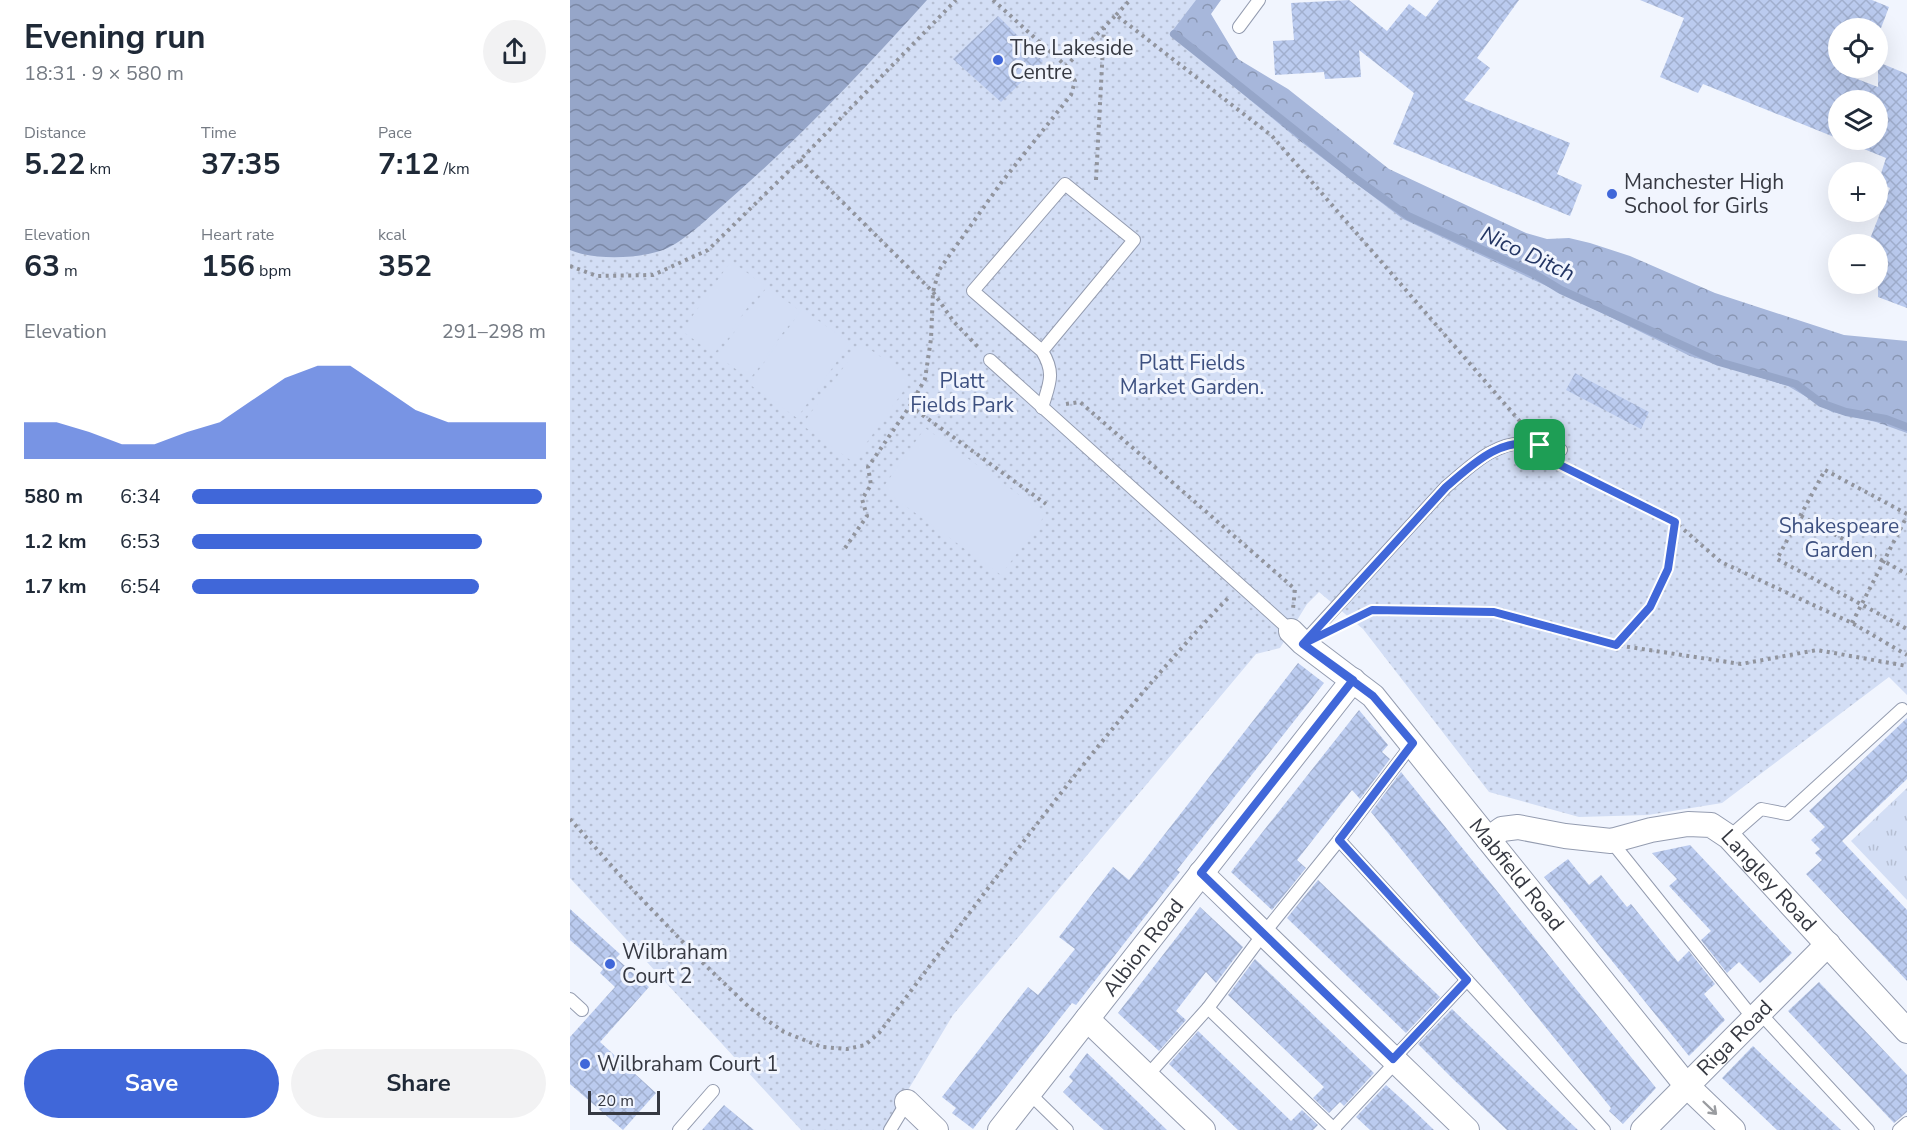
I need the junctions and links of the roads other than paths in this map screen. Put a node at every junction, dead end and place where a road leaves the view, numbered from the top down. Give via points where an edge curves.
1 (1260, 0) edge
2 (1239, 27) dead end
3 (1042, 351) junction
4 (990, 360) road end
5 (1042, 408) junction
6 (1561, 450) dead end
7 (1297, 637) junction
8 (1353, 680) junction
9 (1902, 709) dead end
10 (1413, 743) junction
11 (1729, 837) junction
12 (1488, 839) junction
13 (1339, 840) junction
14 (1611, 841) junction
15 (1201, 873) junction
16 (1264, 933) junction
17 (1828, 944) junction
18 (1467, 980) junction
19 (570, 999) edge
20 (1208, 1008) junction
21 (582, 1010) dead end
22 (1756, 1015) junction
23 (1087, 1018) junction
24 (1907, 1031) edge
25 (1395, 1060) junction
26 (1147, 1076) junction
27 (1686, 1085) junction
28 (713, 1091) dead end
29 (1029, 1093) junction
30 (907, 1102) joint
31 (1907, 1123) edge
32 (1335, 1129) edge
33 (679, 1130) edge
34 (890, 1130) edge
35 (936, 1130) edge
36 (1000, 1130) edge
37 (1067, 1130) edge
38 (1203, 1130) edge
39 (1467, 1130) edge
40 (1604, 1130) edge
41 (1643, 1130) edge
42 (1733, 1130) edge
43 (1868, 1130) edge
44 (1899, 1130) edge

1 - 2 lane
3 - 3 lane via 973,291 1065,184 1134,240
3 - 5 lane via 1051,377
4 - 5 lane
5 - 7 lane
6 - 7 lane via 1511,443 1491,451 1446,487
7 - 8 street, Mabfield Road
8 - 10 street, Mabfield Road via 1373,696
8 - 15 street, Albion Road
9 - 11 lane via 1787,814 1761,809
10 - 12 street, Mabfield Road
10 - 13 lane
11 - 14 street, Langley Road via 1711,825 1688,824
11 - 17 street, Langley Road
12 - 14 street, Langley Road via 1502,829 1518,826 1565,837
12 - 27 street, Mabfield Road
13 - 16 lane
13 - 18 lane
14 - 22 lane
15 - 16 street
15 - 23 street, Albion Road
16 - 20 lane
16 - 25 street
17 - 22 street, Riga Road
17 - 24 street, Langley Road
18 - 25 lane
18 - 40 lane
19 - 21 lane
20 - 26 lane
20 - 32 lane
22 - 27 street, Riga Road
22 - 43 lane
23 - 26 street
23 - 29 street, Albion Road
25 - 32 lane
25 - 39 street
26 - 38 street
27 - 41 street, Riga Road
27 -> 42 street, Mabfield Road
28 - 33 lane
29 - 36 street, Albion Road
29 - 37 lane
30 - 34 lane
30 - 35 street
31 - 44 lane

